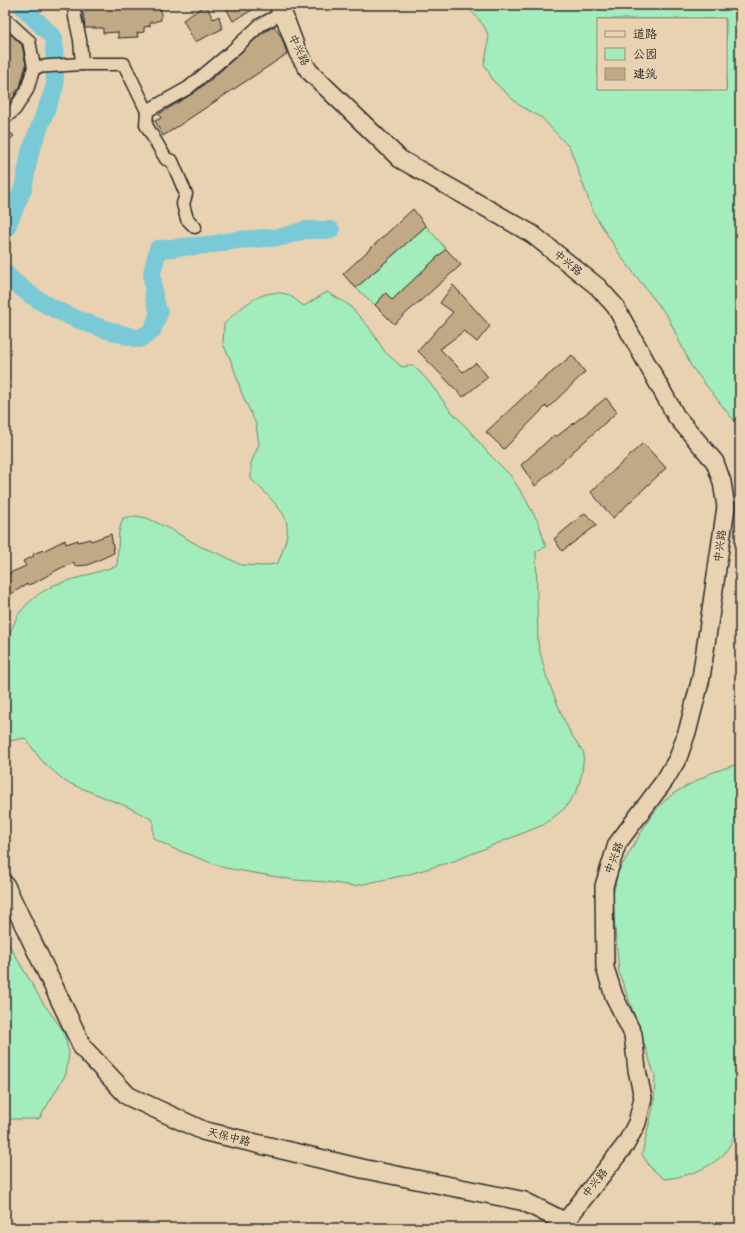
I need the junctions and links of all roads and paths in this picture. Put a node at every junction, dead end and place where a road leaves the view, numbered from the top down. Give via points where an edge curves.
1 (74, 5) edge
2 (281, 9) edge
3 (5, 19) edge
4 (82, 64) junction
5 (34, 67) junction
6 (147, 111) junction
7 (5, 118) edge
8 (195, 227) dead end
9 (5, 885) edge
10 (568, 1225) edge

1 - 4 street
2 - 6 street via 188,88
2 - 10 main road, 中兴路 via 298,52 309,71 400,158 532,234 598,287 615,306 676,416 715,462 722,482 726,507 701,678 688,729 678,758 666,780 617,844 604,886 605,968 614,996 633,1034 643,1098 637,1124 626,1144
3 - 5 street via 29,41
4 - 5 street
4 - 6 street via 124,64
5 - 7 street via 27,90 15,109
6 - 8 street via 146,125 166,160 172,161 186,194 183,204 187,219
9 - 10 main road, 天保中路 via 83,1048 128,1096 204,1131 364,1169 524,1201

